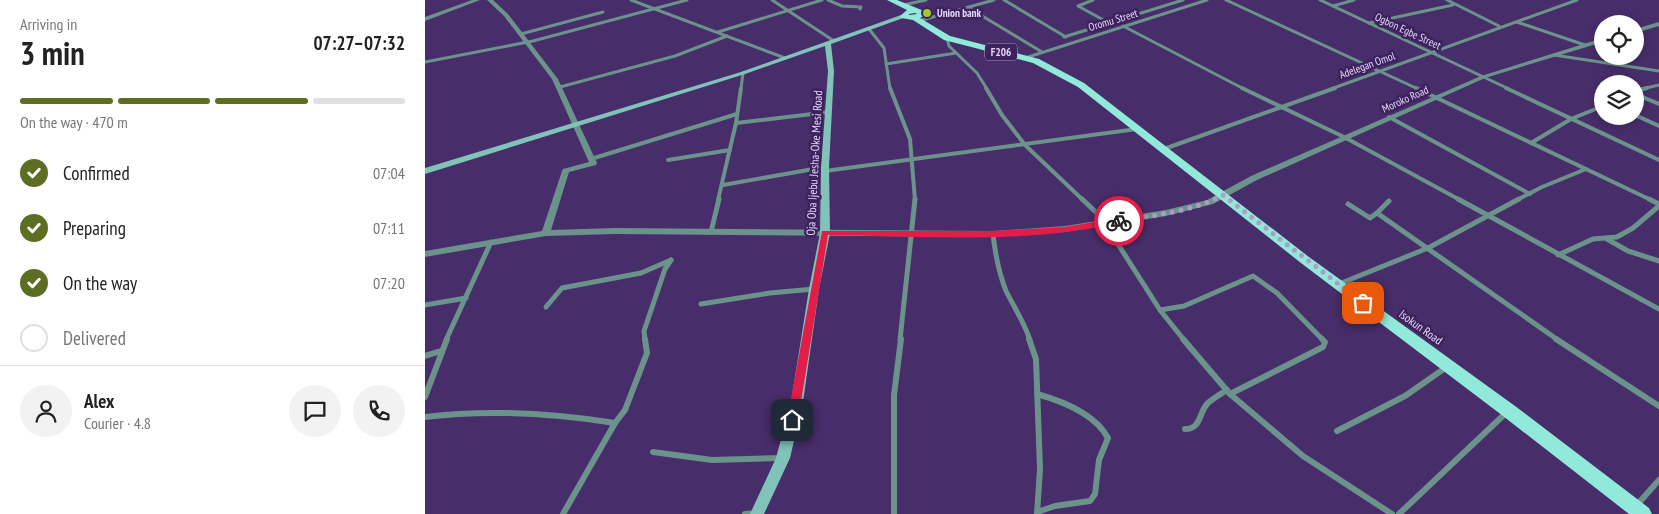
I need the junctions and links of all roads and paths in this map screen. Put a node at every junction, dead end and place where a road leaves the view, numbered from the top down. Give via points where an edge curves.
1 (477, 0) edge
2 (490, 0) edge
3 (631, 0) edge
4 (687, 0) edge
5 (772, 0) edge
6 (822, 0) edge
7 (828, 0) edge
8 (891, 0) edge
9 (926, 0) edge
10 (993, 0) edge
11 (1004, 0) edge
12 (1093, 0) edge
13 (1181, 0) edge
14 (1207, 0) edge
15 (1226, 0) edge
16 (1354, 0) edge
17 (1447, 0) edge
18 (1577, 0) edge
19 (1322, 1) edge
20 (1453, 5) junction
21 (1332, 6) junction
22 (969, 8) junction
23 (656, 9) junction
24 (860, 9) dead end
25 (786, 11) junction
26 (603, 12) dead end
27 (911, 14) junction
28 (425, 19) edge
29 (1516, 22) junction
30 (1109, 23) junction
31 (1369, 23) junction
32 (1659, 24) edge
33 (1123, 26) junction
34 (1499, 26) junction
35 (1644, 28) edge
36 (869, 29) junction
37 (718, 32) junction
38 (521, 34) junction
39 (727, 36) junction
40 (1065, 36) junction
41 (947, 38) junction
42 (1073, 41) junction
43 (528, 42) junction
44 (1594, 42) edge
45 (831, 43) junction
46 (1585, 45) junction
47 (1430, 51) junction
48 (1042, 52) junction
49 (956, 53) junction
50 (1554, 55) junction
51 (785, 58) junction
52 (1025, 58) junction
53 (425, 62) edge
54 (885, 64) junction
55 (1378, 71) junction
56 (1659, 72) edge
57 (743, 73) junction
58 (1483, 77) junction
59 (1659, 86) edge
60 (560, 87) junction
61 (1644, 90) edge
62 (1434, 97) junction
63 (1644, 97) edge
64 (1659, 104) edge
65 (1280, 107) junction
66 (1594, 110) edge
67 (829, 112) junction
68 (737, 114) junction
69 (1389, 117) junction
70 (1571, 119) junction
71 (1644, 119) edge
72 (736, 123) junction
73 (577, 125) junction
74 (1659, 126) edge
75 (1138, 129) junction
76 (1343, 137) junction
77 (1531, 143) junction
78 (1025, 145) junction
79 (1164, 149) junction
80 (730, 150) junction
81 (911, 157) junction
82 (591, 159) junction
83 (668, 160) dead end
84 (1659, 160) edge
85 (825, 169) junction
86 (1586, 169) junction
87 (425, 171) edge
88 (723, 185) junction
89 (1530, 194) junction
90 (1223, 195) junction
91 (1389, 201) dead end
92 (1348, 204) dead end
93 (1659, 205) edge
94 (1377, 213) junction
95 (1485, 216) junction
96 (1105, 223) junction
97 (711, 232) junction
98 (546, 233) junction
99 (825, 233) junction
100 (913, 233) junction
101 (993, 234) junction
102 (1607, 239) junction
103 (492, 241) junction
104 (1428, 248) junction
105 (425, 254) edge
106 (1558, 255) junction
107 (1659, 261) edge
108 (1339, 284) junction
109 (814, 289) junction
110 (466, 298) junction
111 (701, 304) dead end
112 (425, 305) edge
113 (546, 307) dead end
114 (1659, 309) edge
115 (1160, 310) junction
116 (441, 351) junction
117 (425, 356) edge
118 (1448, 366) junction
119 (1229, 392) junction
120 (1037, 394) junction
121 (425, 398) edge
122 (1659, 406) edge
123 (1509, 411) junction
124 (425, 417) edge
125 (615, 423) junction
126 (1185, 429) dead end
127 (1337, 431) dead end
128 (653, 452) dead end
129 (783, 458) junction
130 (1659, 480) edge
131 (1639, 511) edge
132 (1037, 513) edge
133 (563, 514) edge
134 (745, 514) edge
135 (757, 514) edge
136 (893, 514) edge
137 (1392, 514) edge
138 (1399, 514) edge

1 - 28 street
2 - 38 street
3 - 23 street
4 - 23 street
5 - 25 street
6 - 25 street
7 - 24 street
8 - 27 main road, F206
9 - 27 street
10 - 22 street
11 - 40 street
12 - 30 street via 1078,6
13 - 30 street
14 - 33 street, Oromu Street
15 - 55 street
16 - 21 street
17 - 20 street
18 - 29 street, Adelegan Omol
19 - 21 street, Ogbon Egbe Street
20 - 31 street
20 - 34 street
21 - 31 street, Ogbon Egbe Street
22 - 27 street
22 - 48 street
23 - 37 street
23 - 43 street
25 - 37 street
25 - 45 street
26 - 38 street
27 - 36 main road
27 - 41 main road, Isokun Road / F206
29 - 34 street, Adelegan Omol
29 - 46 street
30 - 40 street
31 - 47 street, Ogbon Egbe Street
32 - 35 street
33 - 42 street, Oromu Street
33 - 65 street
34 - 47 street, Adelegan Omol
36 - 45 main road
36 - 54 street via 884,48
37 - 39 street
38 - 43 street
39 - 51 street
39 - 60 street via 675,56
40 - 42 street
41 - 49 street
41 - 52 main road, Isokun Road / F206
42 - 48 street, Oromu Street
43 - 53 street
43 - 60 street
44 - 46 street, Moroko Road
45 - 51 main road
45 - 67 main road, Oja Oba Ijebu Jesha-Oke Mesi Road
46 - 50 street, Moroko Road
47 - 55 street, Adelegan Omol
47 - 58 street, Ogbon Egbe Street
48 - 52 street, Oromu Street
49 - 54 street
49 - 78 street via 977,73
50 - 56 street
50 - 58 street, Moroko Road
51 - 57 main road
52 - 75 main road, Isokun Road / F206 via 1055,70 1084,88
54 - 81 street via 890,90 910,138
55 - 62 street
55 - 65 street, Adelegan Omol
57 - 68 street
57 - 73 main road
58 - 62 street, Moroko Road
58 - 70 street, Ogbon Egbe Street
59 - 61 street
60 - 73 street
62 - 69 street, Moroko Road
62 - 77 street
63 - 64 street
65 - 76 street
65 - 79 street, Adelegan Omol
66 - 70 street
67 - 72 street
67 - 85 main road, Oja Oba Ijebu Jesha-Oke Mesi Road
68 - 72 street
68 - 82 street
69 - 76 street, Moroko Road
69 - 89 street
70 - 77 street
70 - 84 street, Ogbon Egbe Street
71 - 74 street
72 - 80 street
73 - 82 street
73 - 87 main road
75 - 78 street
75 - 79 main road, Isokun Road / F206
76 - 90 street, Moroko Road
76 - 95 street
77 - 86 street
78 - 81 street
78 - 96 street
79 - 90 main road, Isokun Road / F206
80 - 83 street
80 - 88 street
81 - 85 street
81 - 100 street via 916,208
82 - 98 street via 593,163 566,171
85 - 88 street
85 - 99 main road, Oja Oba Ijebu Jesha-Oke Mesi Road
86 - 89 street
86 - 93 street
88 - 97 street
89 - 95 street
90 - 96 street via 1193,207
90 - 108 main road, Isokun Road / F206
91 - 94 street
92 - 94 street via 1370,218
93 - 102 street via 1633,228
94 - 104 street
95 - 104 street
95 - 106 street
96 - 101 street
96 - 115 street
97 - 98 street
97 - 99 street
98 - 103 street
99 - 100 street
99 - 109 main road, Oja Oba Ijebu Jesha-Oke Mesi Road
100 - 101 street
100 - 136 street via 894,395
101 - 120 street via 1006,290 1025,326 1036,359
102 - 106 street via 1583,242
102 - 107 street via 1628,251
103 - 105 street
103 - 110 street
104 - 108 street
104 - 122 street via 1525,318
106 - 114 street
108 - 118 main road, Isokun Road / F206
109 - 111 street
109 - 129 main road, Oja Oba Ijebu Jesha-Oke Mesi Road via 797,402
110 - 112 street
110 - 116 street
113 - 125 street via 562,288 641,273 671,260 643,332 647,353 625,410
115 - 119 street via 1205,368
115 - 119 street via 1184,306 1253,276 1277,293 1325,342 1323,348
116 - 117 street
116 - 121 street
118 - 123 main road, Isokun Road / F206
118 - 127 street via 1405,396
119 - 126 street via 1206,405 1201,420
119 - 137 street via 1303,456
120 - 132 street
120 - 132 street via 1071,407 1109,438 1099,460 1095,494 1090,500 1055,506
123 - 131 main road, Isokun Road / F206
123 - 138 street via 1423,488
124 - 125 street via 505,412 581,417
125 - 133 street
128 - 129 street via 712,460
129 - 135 main road, Oja Oba Ijebu Jesha-Oke Mesi Road
130 - 131 street
134 - 135 street

